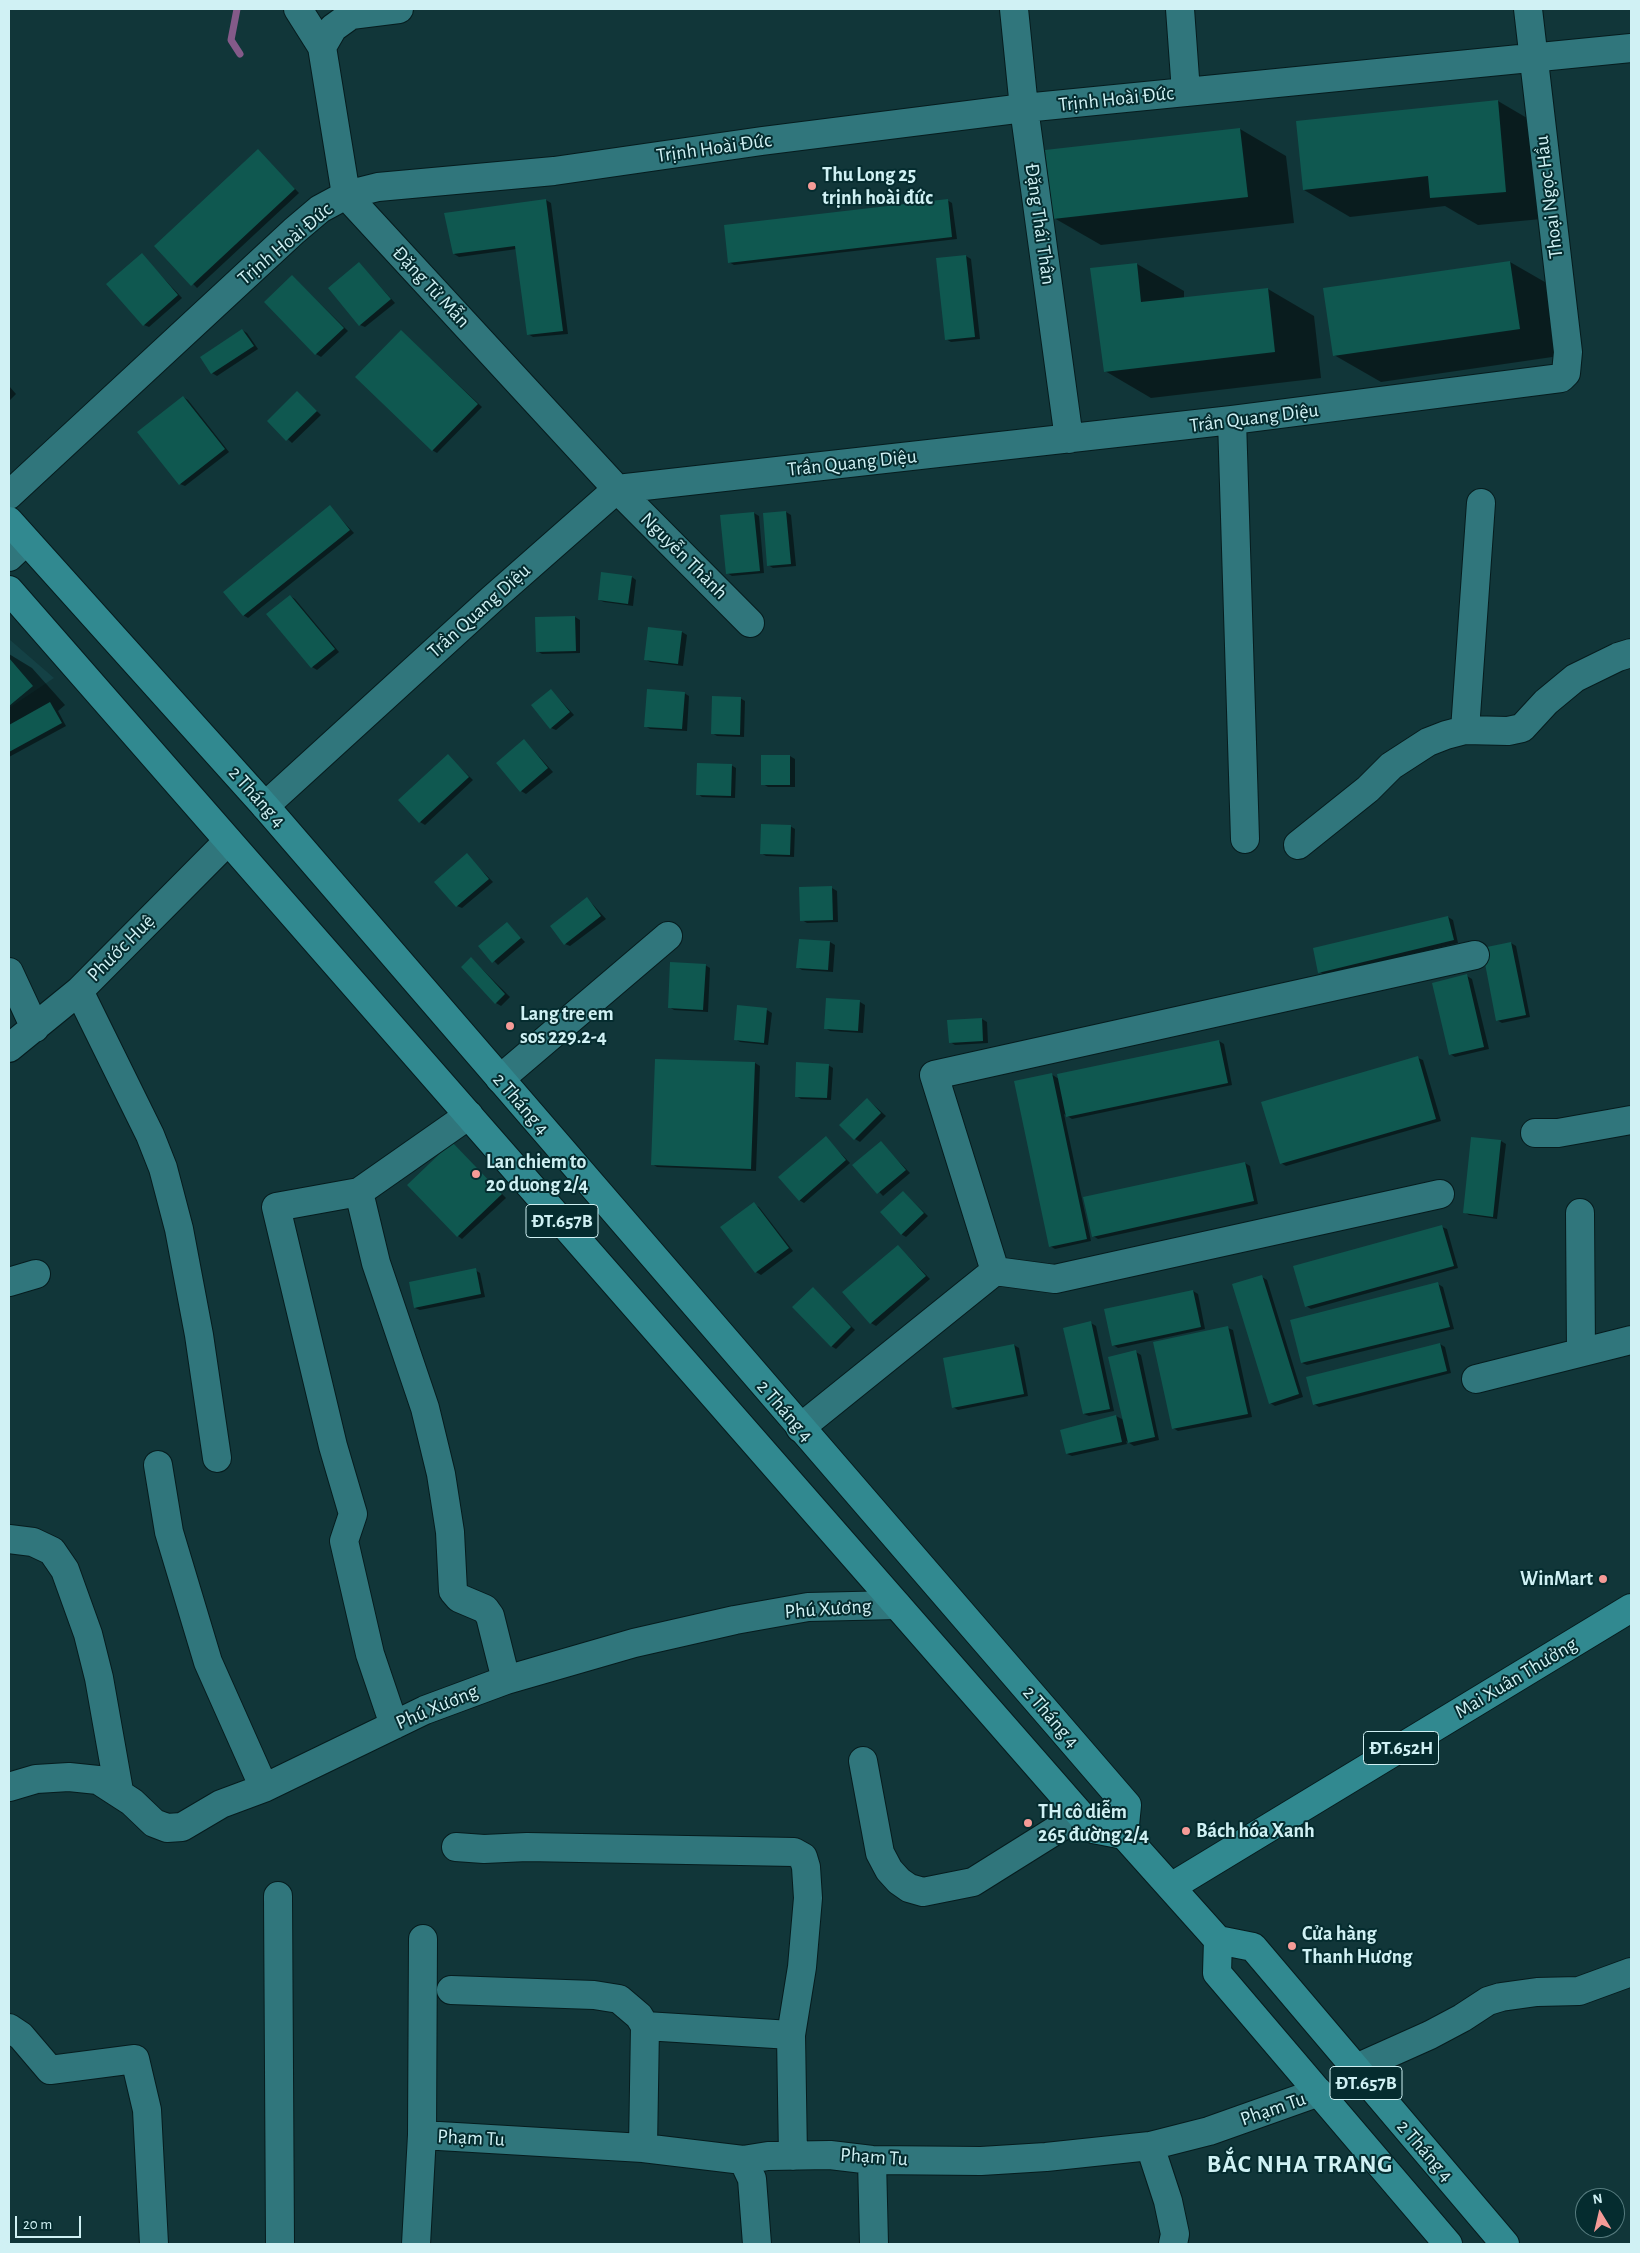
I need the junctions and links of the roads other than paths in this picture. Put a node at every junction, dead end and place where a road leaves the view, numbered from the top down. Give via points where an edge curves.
1 (298, 9) edge
2 (399, 9) edge
3 (1014, 9) edge
4 (1180, 9) edge
5 (1528, 9) edge
6 (322, 47) junction
7 (1631, 48) edge
8 (1532, 57) junction
9 (1186, 92) junction
10 (1024, 108) junction
11 (346, 195) junction
12 (1557, 381) joint
13 (1232, 420) junction
14 (1070, 439) junction
15 (617, 489) junction
16 (9, 494) edge
17 (1481, 503) dead end
18 (9, 521) edge
19 (18, 549) edge
20 (9, 590) edge
21 (750, 623) dead end
22 (1631, 653) edge
23 (1465, 730) junction
24 (265, 806) junction
25 (1245, 839) dead end
26 (228, 841) junction
27 (1298, 845) dead end
28 (668, 936) dead end
29 (1475, 955) dead end
30 (9, 972) edge
31 (79, 990) junction
32 (35, 1028) junction
33 (9, 1048) edge
34 (500, 1079) junction
35 (469, 1114) junction
36 (1631, 1120) edge
37 (1535, 1133) dead end
38 (359, 1192) junction
39 (1440, 1194) dead end
40 (1580, 1213) dead end
41 (995, 1271) junction
42 (36, 1274) dead end
43 (9, 1282) edge
44 (1631, 1340) edge
45 (1581, 1352) junction
46 (1476, 1379) dead end
47 (800, 1428) junction
48 (217, 1458) dead end
49 (158, 1465) dead end
50 (9, 1539) edge
51 (897, 1605) junction
52 (1631, 1608) edge
53 (506, 1680) junction
54 (394, 1725) junction
55 (863, 1761) dead end
56 (9, 1786) edge
57 (264, 1788) junction
58 (119, 1791) junction
59 (1080, 1815) junction
60 (1124, 1835) junction
61 (456, 1847) dead end
62 (1171, 1887) junction
63 (278, 1896) dead end
64 (423, 1939) dead end
65 (1218, 1940) junction
66 (1631, 1972) edge
67 (451, 1990) dead end
68 (645, 2026) junction
69 (9, 2028) edge
70 (791, 2035) junction
71 (1354, 2069) junction
72 (1319, 2092) junction
73 (422, 2135) junction
74 (1150, 2146) junction
75 (643, 2148) junction
76 (793, 2156) junction
77 (743, 2160) junction
78 (872, 2160) junction
79 (154, 2244) edge
80 (280, 2244) edge
81 (416, 2244) edge
82 (757, 2244) edge
83 (874, 2244) edge
84 (1174, 2244) edge
85 (1448, 2244) edge
86 (1505, 2244) edge

1 - 6 street
2 - 6 street via 351,15 333,28
3 - 10 street, Đặng Thái Thân
4 - 9 street
5 - 8 street, Thoại Ngọc Hầu
6 - 11 street
7 - 8 street, Trịnh Hoài Đức
8 - 9 street, Trịnh Hoài Đức
8 - 12 street, Thoại Ngọc Hầu via 1568,352 1566,373
9 - 10 street, Trịnh Hoài Đức
10 - 11 street, Trịnh Hoài Đức via 554,171 378,188
10 - 14 street, Đặng Thái Thân
11 - 15 street, Đặng Tử Mẫn
11 - 16 street, Trịnh Hoài Đức via 320,208 294,231
12 - 13 street, Trần Quang Diệu
13 - 14 street, Trần Quang Diệu
13 - 25 street
14 - 15 street, Trần Quang Diệu
15 - 21 street, Nguyễn Thành
15 - 24 street, Trần Quang Diệu
17 - 23 street
18 - 19 main road, 2 Tháng 4 / ĐT.657B
19 - 24 main road, 2 Tháng 4 / ĐT.657B
20 - 26 main road, ĐT.657B
22 - 23 street via 1575,678 1522,728 1508,731
23 - 27 street via 1428,742 1391,766 1368,789
24 - 34 main road, 2 Tháng 4 / ĐT.657B
26 - 31 street, Phước Huệ
26 - 35 main road, ĐT.657B
28 - 34 street
29 - 41 street via 934,1075
30 - 32 street
31 - 32 street, Phước Huệ
31 - 48 street via 163,1168 191,1288
32 - 33 street, Phước Huệ
34 - 47 main road, 2 Tháng 4 / ĐT.657B
35 - 38 street
35 - 51 main road, ĐT.657B
36 - 37 street via 1558,1134
38 - 53 street via 376,1263 425,1408 441,1474 450,1532 453,1590 459,1598 485,1609 490,1616
38 - 54 street via 276,1207 333,1446 353,1514 344,1541 370,1654
39 - 41 street via 1054,1279
40 - 45 street
41 - 47 street
42 - 43 street
44 - 45 street
45 - 46 street
47 - 60 main road, 2 Tháng 4 / ĐT.657B via 1127,1805
49 - 57 street via 169,1532 208,1662
50 - 58 street via 33,1542 52,1551 65,1570 88,1634 99,1678
51 - 53 street, Phú Xương via 808,1607 735,1620 634,1643
51 - 59 main road, ĐT.657B
52 - 62 main road, Mai Xuân Thưởng / ĐT.652H
53 - 54 street, Phú Xương via 464,1694
54 - 57 street, Phú Xương
55 - 59 street via 880,1853 899,1881 923,1892 973,1882
56 - 58 street, Phú Xương via 36,1779 70,1777 98,1780
57 - 58 street, Phú Xương via 221,1804 182,1827 167,1828 154,1823
59 - 60 main road, ĐT.657B via 1093,1829
60 - 62 main road
61 - 70 street via 794,1852 803,1857 808,1898
62 - 65 main road
63 - 80 street
64 - 73 street
65 - 71 main road, 2 Tháng 4 / ĐT.657B via 1253,1947
65 - 72 main road, ĐT.657B via 1217,1973
66 - 71 street via 1579,1991 1537,1992 1488,2001 1430,2035
67 - 68 street via 594,1995 619,1999 639,2016
68 - 70 street
68 - 75 street
69 - 79 street via 22,2036 50,2070 135,2059 147,2110
70 - 76 street
71 - 86 main road, 2 Tháng 4 / ĐT.657B
72 - 74 street, Phạm Tu via 1209,2131
72 - 85 main road, ĐT.657B
73 - 75 street, Phạm Tu
73 - 81 street
74 - 78 street, Phạm Tu via 981,2161
74 - 84 street via 1168,2201 1176,2234
75 - 77 street, Phạm Tu
76 - 77 street, Phạm Tu
76 - 78 street, Phạm Tu via 830,2155
77 - 82 street via 752,2179
78 - 83 street

